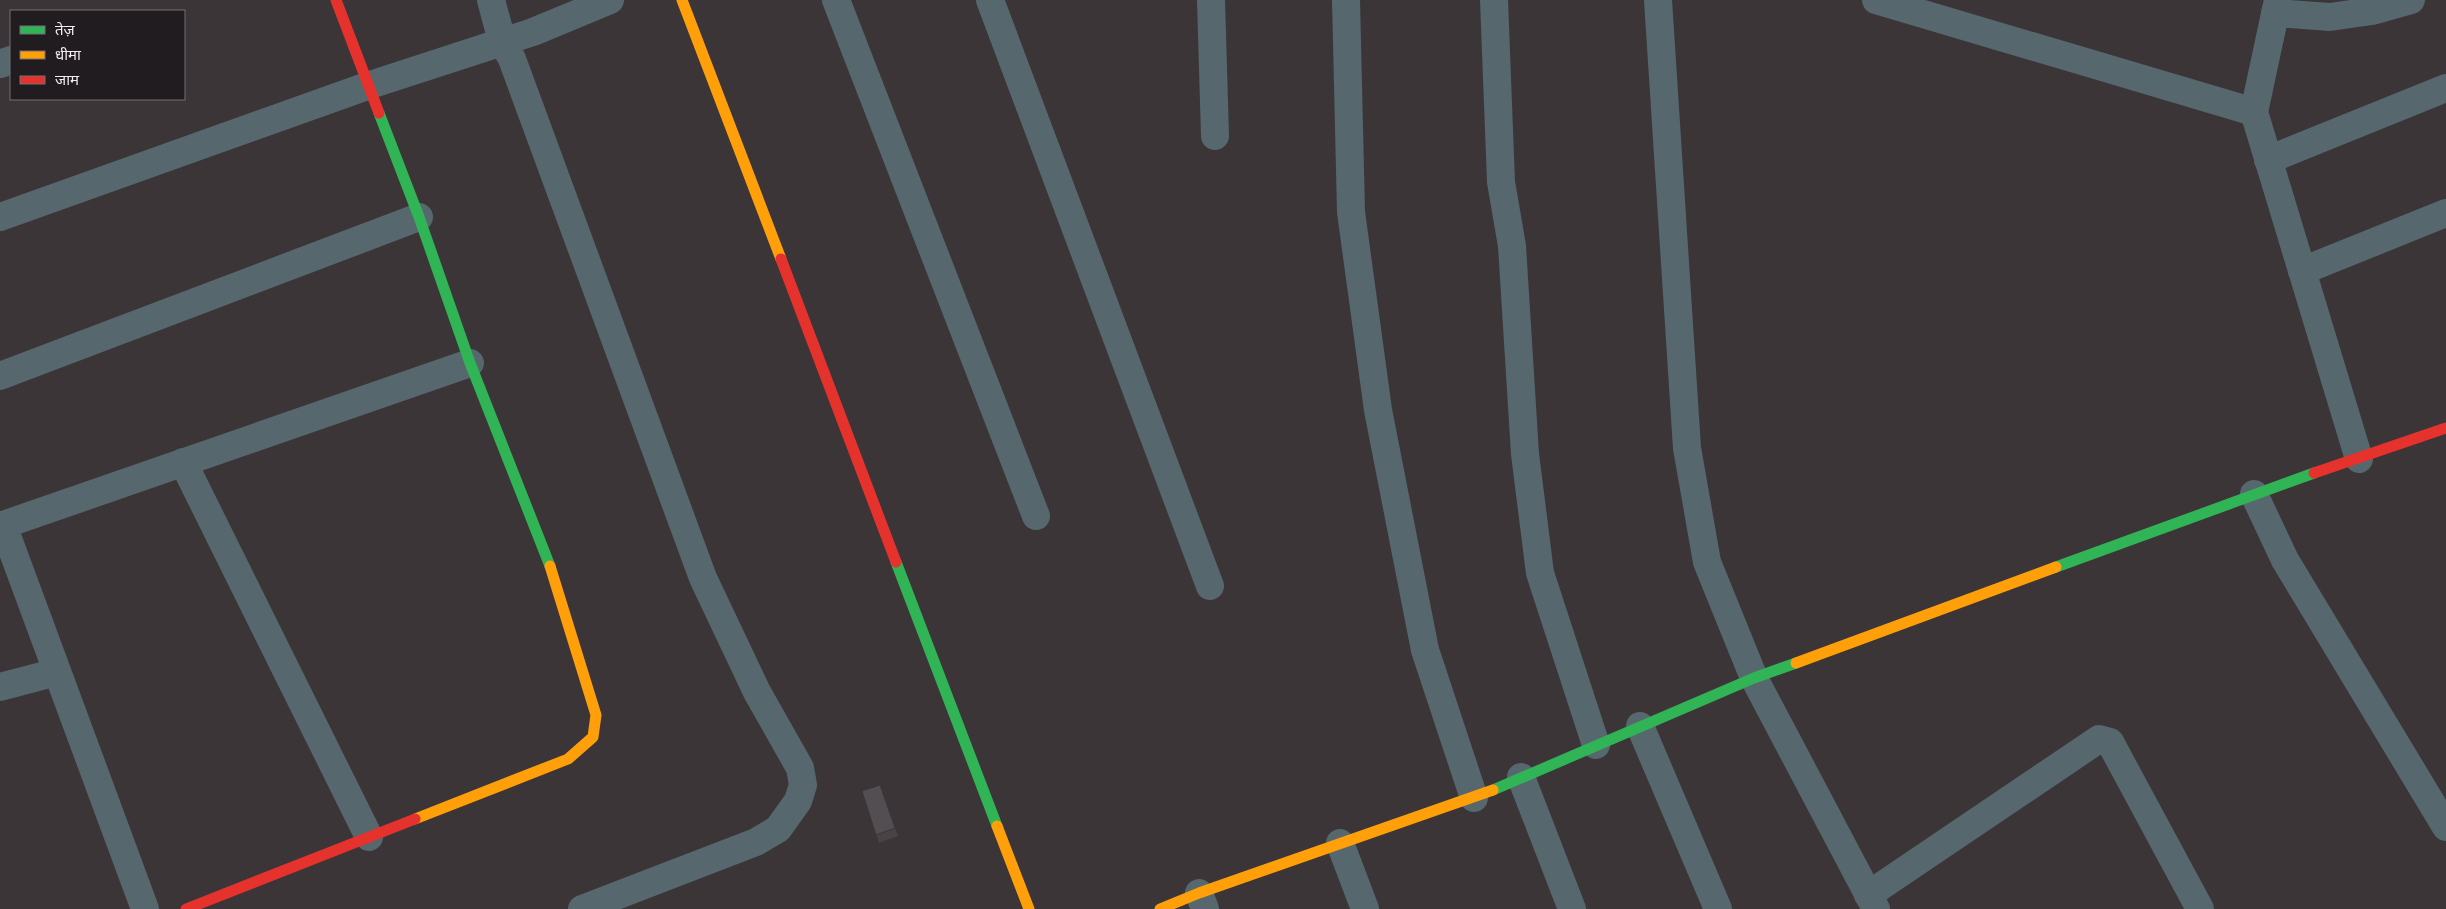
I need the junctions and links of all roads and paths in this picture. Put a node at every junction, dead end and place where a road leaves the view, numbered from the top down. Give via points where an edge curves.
1 (336, 0) edge
2 (491, 0) edge
3 (610, 0) edge
4 (682, 0) edge
5 (836, 0) edge
6 (990, 0) edge
7 (1211, 0) edge
8 (1346, 0) edge
9 (1494, 0) edge
10 (1658, 0) edge
11 (1876, 0) edge
12 (2411, 0) edge
13 (2276, 6) edge
14 (502, 41) junction
15 (370, 85) junction
16 (2446, 88) edge
17 (2254, 112) junction
18 (1215, 136) dead end
19 (2268, 160) junction
20 (2446, 213) edge
21 (0, 217) edge
22 (419, 217) junction
23 (2302, 271) junction
24 (470, 363) junction
25 (0, 376) edge
26 (2446, 428) edge
27 (2359, 460) junction
28 (183, 462) junction
29 (2254, 494) junction
30 (1036, 516) dead end
31 (1, 525) edge
32 (1210, 586) dead end
33 (57, 672) junction
34 (1754, 678) junction
35 (0, 687) edge
36 (1640, 726) junction
37 (1596, 745) junction
38 (1521, 777) junction
39 (1474, 798) junction
40 (2446, 826) edge
41 (369, 837) junction
42 (1340, 842) junction
43 (1202, 901) edge
44 (1872, 902) edge
45 (145, 909) edge
46 (186, 909) edge
47 (582, 909) edge
48 (1029, 909) edge
49 (1160, 909) edge
50 (1365, 909) edge
51 (1572, 909) edge
52 (1718, 909) edge
53 (2200, 909) edge

1 - 15 street
2 - 14 street
3 - 14 street via 533,32
4 - 48 street
5 - 30 street
6 - 32 street
7 - 18 street
8 - 39 street via 1351,212 1378,410 1425,650
9 - 37 street via 1501,182 1512,246 1525,454 1539,564
10 - 34 street via 1687,448 1708,562
11 - 17 street
12 - 13 street via 2372,11 2330,17
13 - 17 street
14 - 15 street
14 - 47 street via 512,59 702,578 757,692 800,768 803,784 798,802 778,829 756,842
15 - 21 street
15 - 22 street
16 - 19 street
17 - 19 street
19 - 23 street
20 - 23 street
22 - 24 street
22 - 25 street
23 - 27 street
24 - 28 street
24 - 41 street via 551,570 596,715 593,737 568,759
26 - 27 street
27 - 29 street
28 - 31 street
28 - 41 street
29 - 34 street
29 - 40 street via 2285,560
31 - 33 street
33 - 35 street
33 - 45 street
34 - 36 street
34 - 44 street
36 - 37 street
36 - 52 street
37 - 38 street
38 - 39 street
38 - 51 street
39 - 42 street
41 - 46 street
42 - 43 street
42 - 50 street
43 - 49 street
44 - 53 street via 2099,739 2110,742

